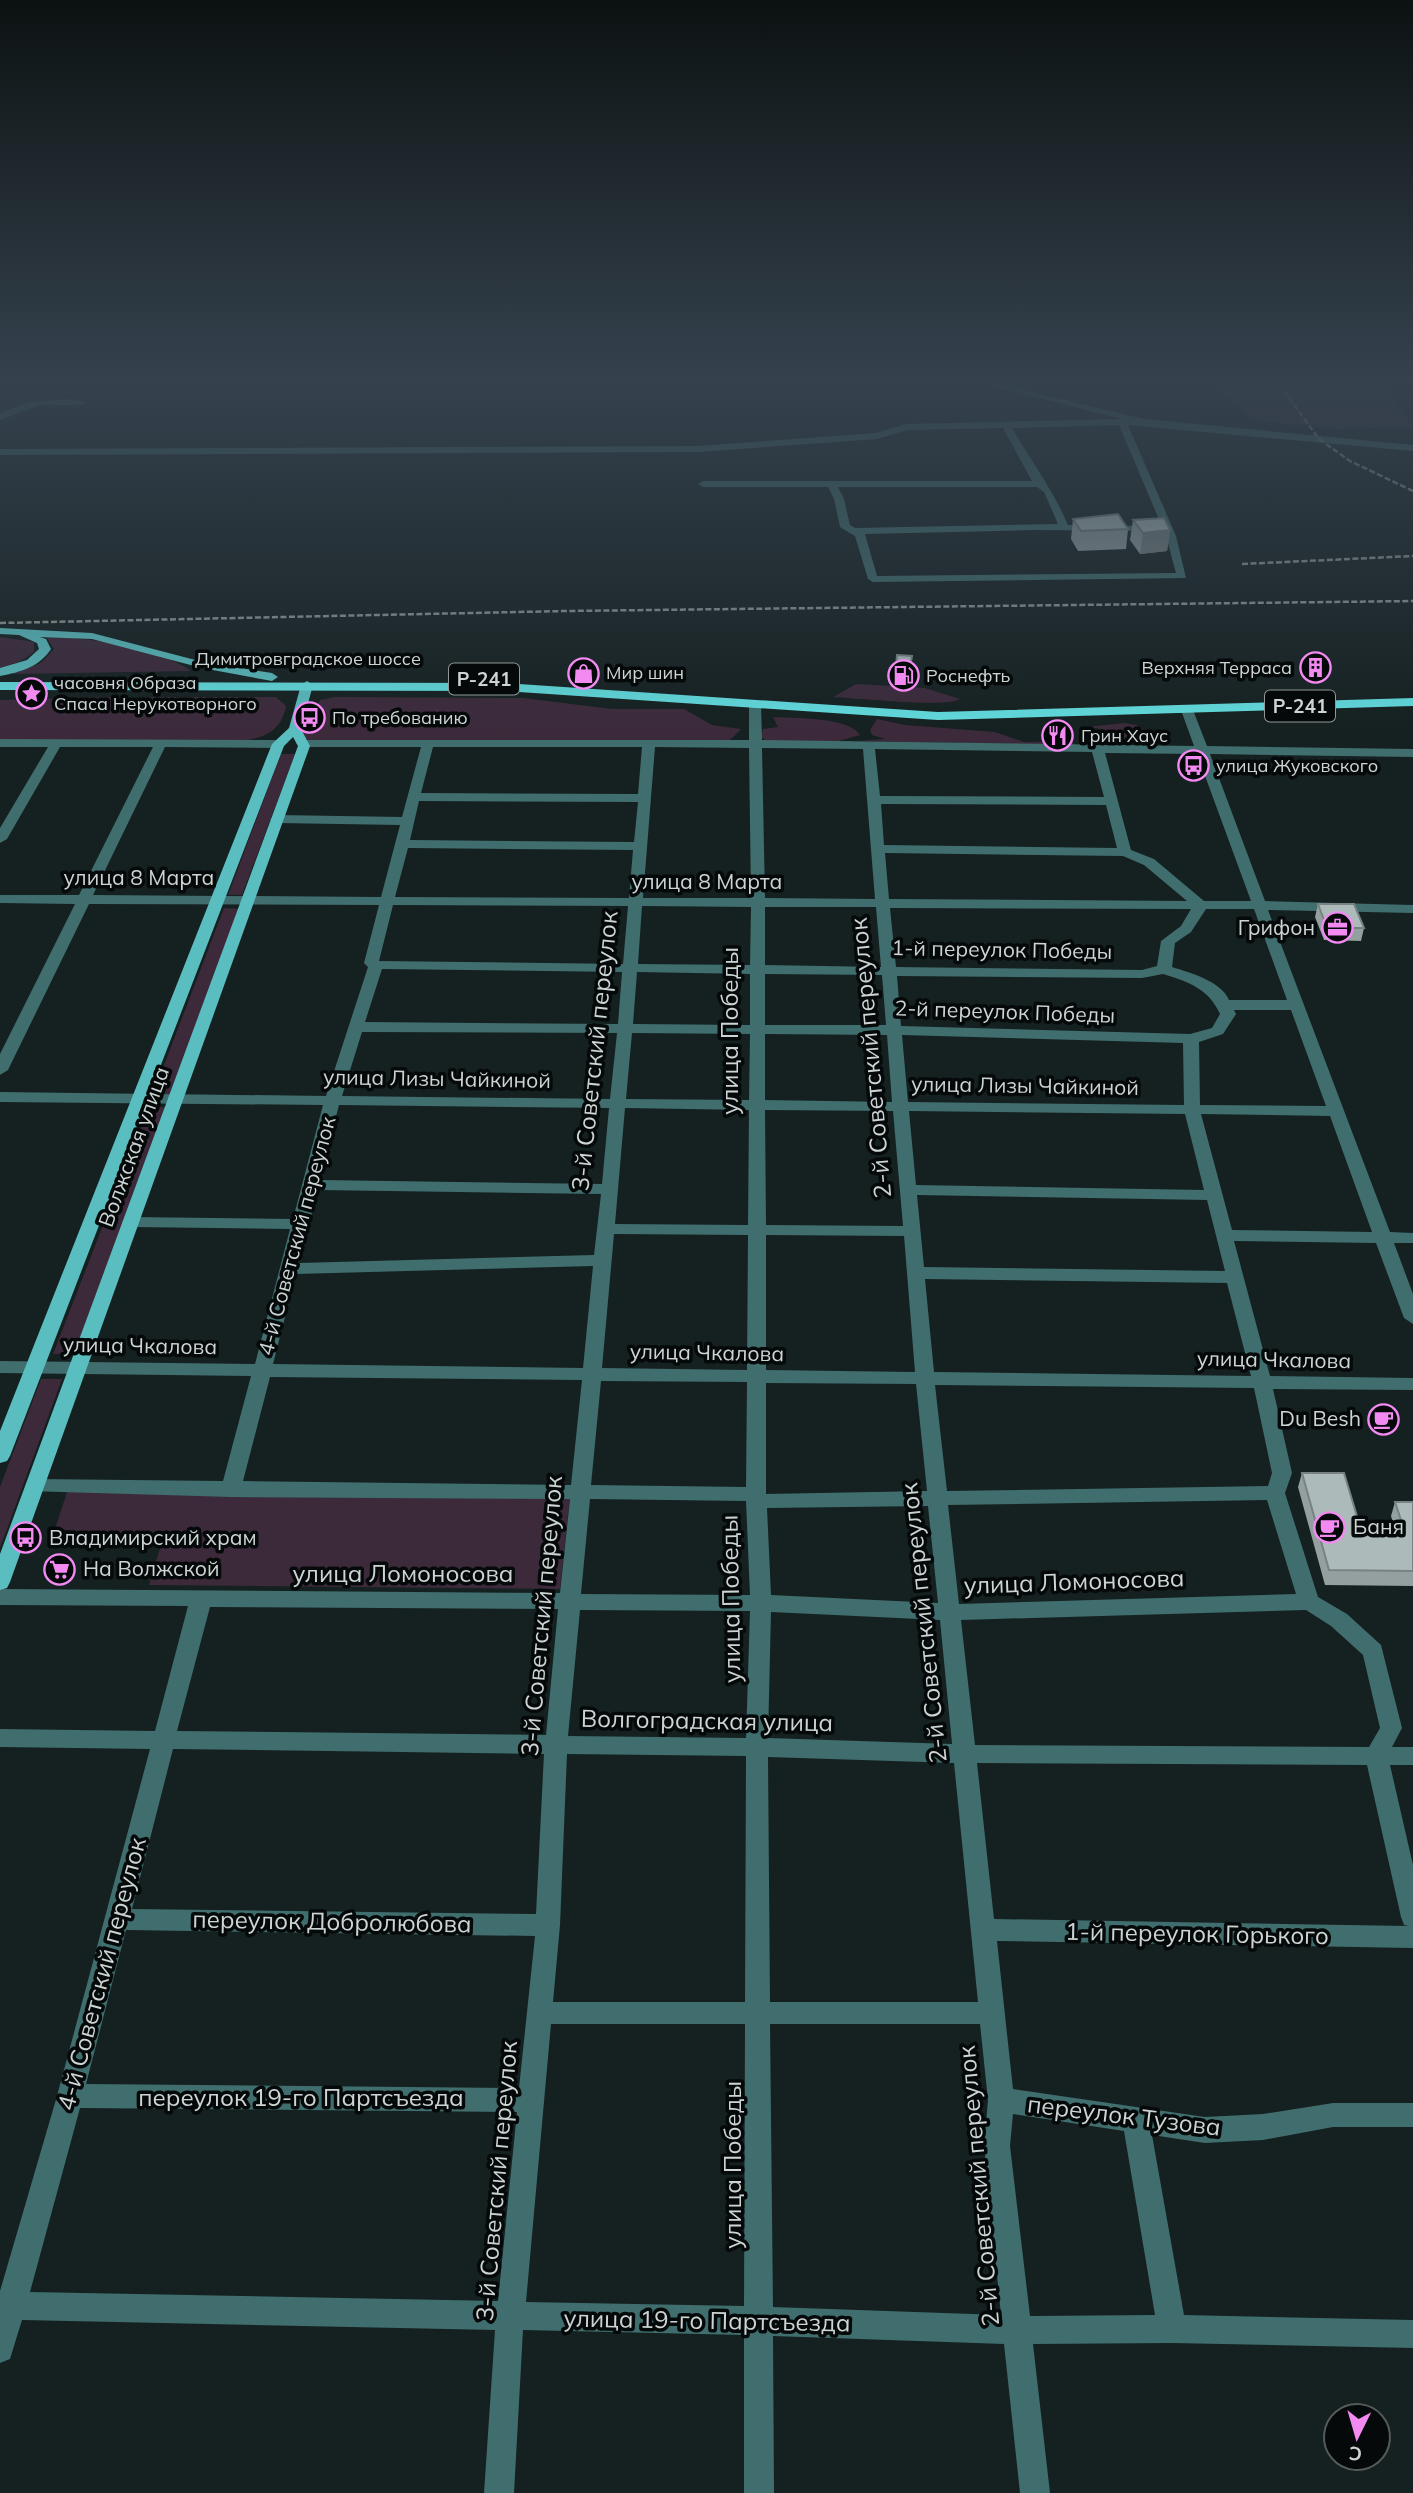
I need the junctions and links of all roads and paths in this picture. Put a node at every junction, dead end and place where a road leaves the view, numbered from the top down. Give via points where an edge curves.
1 (839, 500) edge
2 (1052, 500) edge
3 (1156, 500) edge
4 (1064, 527) junction
5 (1168, 528) junction
6 (855, 531) junction
7 (0, 631) edge
8 (0, 672) edge
9 (272, 677) junction
10 (0, 680) edge
11 (309, 681) junction
12 (0, 686) edge
13 (1413, 700) edge
14 (755, 704) junction
15 (1186, 705) junction
16 (295, 729) junction
17 (0, 743) edge
18 (56, 743) junction
19 (161, 743) junction
20 (302, 743) junction
21 (428, 743) junction
22 (278, 744) junction
23 (649, 744) junction
24 (755, 744) junction
25 (869, 747) junction
26 (1097, 747) junction
27 (1203, 751) junction
28 (1413, 753) edge
29 (416, 797) junction
30 (645, 798) junction
31 (874, 800) junction
32 (1111, 801) junction
33 (277, 820) junction
34 (410, 821) junction
35 (0, 839) edge
36 (404, 844) junction
37 (641, 846) junction
38 (877, 849) junction
39 (1125, 852) junction
40 (218, 899) junction
41 (0, 900) edge
42 (82, 900) junction
43 (247, 900) junction
44 (388, 900) junction
45 (636, 902) junction
46 (884, 903) junction
47 (758, 904) junction
48 (1201, 905) junction
49 (1260, 905) junction
50 (1413, 909) edge
51 (376, 965) junction
52 (628, 967) junction
53 (755, 969) junction
54 (888, 969) junction
55 (1164, 969) junction
56 (1224, 1005) junction
57 (1297, 1005) junction
58 (356, 1027) junction
59 (625, 1028) junction
60 (755, 1028) junction
61 (894, 1030) junction
62 (1191, 1040) junction
63 (0, 1070) edge
64 (0, 1097) edge
65 (138, 1097) junction
66 (176, 1098) junction
67 (333, 1099) junction
68 (616, 1102) junction
69 (756, 1103) junction
70 (900, 1104) junction
71 (1192, 1109) junction
72 (1336, 1111) junction
73 (310, 1185) junction
74 (608, 1189) junction
75 (908, 1190) junction
76 (1213, 1195) junction
77 (131, 1222) junction
78 (300, 1224) junction
79 (604, 1229) junction
80 (756, 1230) junction
81 (912, 1231) junction
82 (1223, 1235) junction
83 (1383, 1238) junction
84 (1413, 1238) edge
85 (601, 1260) junction
86 (288, 1269) junction
87 (915, 1273) junction
88 (1234, 1277) junction
89 (1413, 1318) edge
90 (0, 1367) edge
91 (34, 1367) junction
92 (78, 1368) junction
93 (262, 1370) junction
94 (591, 1374) junction
95 (756, 1376) junction
96 (925, 1378) junction
97 (1262, 1383) junction
98 (1413, 1384) edge
99 (0, 1456) edge
100 (34, 1486) junction
101 (231, 1490) junction
102 (579, 1493) junction
103 (1275, 1493) junction
104 (756, 1497) junction
105 (937, 1500) junction
106 (0, 1582) edge
107 (0, 1597) edge
108 (201, 1599) junction
109 (569, 1601) junction
110 (1309, 1602) junction
111 (761, 1603) junction
112 (948, 1612) junction
113 (0, 1738) edge
114 (163, 1740) junction
115 (556, 1745) junction
116 (757, 1747) junction
117 (964, 1754) junction
118 (1376, 1755) junction
119 (1413, 1756) edge
120 (1413, 1917) edge
121 (116, 1919) junction
122 (548, 1925) junction
123 (981, 1930) junction
124 (1413, 1937) edge
125 (759, 2011) junction
126 (990, 2013) junction
127 (539, 2014) junction
128 (70, 2096) junction
129 (531, 2100) junction
130 (1001, 2100) junction
131 (1413, 2115) edge
132 (1136, 2122) junction
133 (6, 2306) edge
134 (510, 2318) junction
135 (759, 2321) junction
136 (1172, 2329) junction
137 (1017, 2330) junction
138 (1413, 2334) edge
139 (0, 2349) edge
140 (499, 2493) edge
141 (759, 2493) edge
142 (1035, 2493) edge

1 - 6 street via 845,527
2 - 4 street
3 - 5 street
4 - 5 street
4 - 6 street
5 - 6 street via 1181,576 873,579 860,534
7 - 8 main road via 35,637 45,649 34,661
7 - 9 main road via 92,636 202,665
9 - 10 highway, Димитровградское шоссе / Р-241
9 - 11 highway, Димитровградское шоссе / Р-241
11 - 12 highway, Димитровградское шоссе / Р-241
11 - 14 highway, Димитровградское шоссе / Р-241 via 503,687
11 - 15 highway, Димитровградское шоссе / Р-241 via 465,678 932,707
11 - 16 main road
13 - 15 highway, Димитровградское шоссе / Р-241
14 - 15 highway, Димитровградское шоссе / Р-241 via 929,716
14 - 24 street, улица Победы
15 - 27 street
16 - 20 main road
16 - 22 main road, Волжская улица
17 - 18 street
18 - 19 street
18 - 35 street
19 - 22 street
19 - 42 street
20 - 21 street
20 - 33 main road, Волжская улица
21 - 23 street
21 - 29 street, 4-й Советский переулок
22 - 40 main road, Волжская улица
23 - 24 street
23 - 30 street, 3-й Советский переулок
24 - 25 street
24 - 47 street, улица Победы
25 - 26 street
25 - 31 street, 2-й Советский переулок
26 - 27 street
26 - 32 street
27 - 28 street
27 - 49 street
29 - 30 street
29 - 34 street, 4-й Советский переулок
30 - 37 street, 3-й Советский переулок
31 - 32 street
31 - 38 street, 2-й Советский переулок
32 - 39 street
33 - 34 street
33 - 43 main road, Волжская улица
34 - 36 street, 4-й Советский переулок
36 - 37 street
36 - 44 street, 4-й Советский переулок
37 - 45 street, 3-й Советский переулок
38 - 39 street
38 - 46 street, 2-й Советский переулок
39 - 48 street via 1149,862
40 - 42 street, улица 8 Марта
40 - 43 street, улица 8 Марта
40 - 65 main road, Волжская улица
41 - 42 street, улица 8 Марта
42 - 63 street
43 - 44 street, улица 8 Марта
43 - 66 main road, Волжская улица
44 - 45 street, улица 8 Марта
44 - 51 street, 4-й Советский переулок via 371,963
45 - 47 street, улица 8 Марта
45 - 52 street, 3-й Советский переулок
46 - 47 street, улица 8 Марта
46 - 48 street, улица 8 Марта
46 - 54 street, 2-й Советский переулок
47 - 53 street, улица Победы
48 - 49 street, улица 8 Марта
48 - 55 street via 1186,929 1168,941
49 - 50 street, улица 8 Марта
49 - 57 street
51 - 52 street, 1-й переулок Победы
51 - 58 street, 4-й Советский переулок
52 - 53 street, 1-й переулок Победы
52 - 59 street, 3-й Советский переулок
53 - 54 street, 1-й переулок Победы
53 - 60 street, улица Победы
54 - 55 street, 1-й переулок Победы via 1142,974
54 - 61 street, 2-й Советский переулок
55 - 56 street via 1219,994
56 - 57 street
56 - 62 street via 1227,1014 1218,1031
57 - 72 street
58 - 59 street, 2-й переулок Победы
58 - 67 street, 4-й Советский переулок
59 - 60 street, 2-й переулок Победы
59 - 68 street, 3-й Советский переулок
60 - 61 street, 2-й переулок Победы
60 - 69 street, улица Победы
61 - 62 street, 2-й переулок Победы
61 - 70 street, 2-й Советский переулок
62 - 71 street
64 - 65 street, улица Лизы Чайкиной
65 - 66 street, улица Лизы Чайкиной
65 - 91 main road, Волжская улица
66 - 67 street, улица Лизы Чайкиной
66 - 77 main road, Волжская улица
67 - 68 street, улица Лизы Чайкиной
67 - 73 street, 4-й Советский переулок
68 - 69 street, улица Лизы Чайкиной
68 - 74 street, 3-й Советский переулок
69 - 70 street, улица Лизы Чайкиной
69 - 80 street, улица Победы
70 - 71 street, улица Лизы Чайкиной
70 - 75 street, 2-й Советский переулок
71 - 72 street, улица Лизы Чайкиной
71 - 76 street
72 - 83 street
73 - 74 street
73 - 78 street, 4-й Советский переулок
74 - 79 street, 3-й Советский переулок
75 - 76 street
75 - 81 street, 2-й Советский переулок
76 - 82 street
77 - 78 street
77 - 92 main road, Волжская улица
78 - 86 street, 4-й Советский переулок
79 - 80 street
79 - 85 street, 3-й Советский переулок
80 - 81 street
80 - 95 street, улица Победы
81 - 87 street, 2-й Советский переулок
82 - 83 street
82 - 88 street
83 - 84 street
83 - 89 street
85 - 86 street
85 - 94 street, 3-й Советский переулок
86 - 93 street, 4-й Советский переулок
87 - 88 street
87 - 96 street, 2-й Советский переулок
88 - 97 street
90 - 91 street, улица Чкалова
91 - 92 street, улица Чкалова
91 - 99 main road, Волжская улица
92 - 93 street, улица Чкалова
92 - 100 main road, Волжская улица
93 - 94 street, улица Чкалова
93 - 101 street, 4-й Советский переулок
94 - 95 street, улица Чкалова
94 - 102 street, 3-й Советский переулок
95 - 96 street, улица Чкалова
95 - 104 street, улица Победы
96 - 97 street, улица Чкалова
96 - 105 street, 2-й Советский переулок
97 - 98 street, улица Чкалова
97 - 103 street via 1282,1473
100 - 101 street
100 - 106 main road, Волжская улица
101 - 102 street
102 - 104 street
102 - 109 street, 3-й Советский переулок
103 - 105 street
103 - 110 street
104 - 105 street
104 - 111 street, улица Победы
105 - 112 street, 2-й Советский переулок
107 - 108 street, улица Ломоносова
108 - 109 street, улица Ломоносова
108 - 114 street, 4-й Советский переулок
109 - 111 street, улица Ломоносова
109 - 115 street, 3-й Советский переулок
110 - 112 street, улица Ломоносова
110 - 118 street via 1339,1620 1373,1651 1391,1728
111 - 112 street, улица Ломоносова
111 - 116 street, улица Победы
112 - 117 street, 2-й Советский переулок
113 - 114 street, Волгоградская улица
114 - 115 street, Волгоградская улица
114 - 121 street, 4-й Советский переулок
115 - 116 street, Волгоградская улица
115 - 122 street, 3-й Советский переулок
116 - 117 street, Волгоградская улица
116 - 125 street, улица Победы
117 - 118 street, Волгоградская улица
117 - 123 street, 2-й Советский переулок
118 - 119 street, Волгоградская улица
118 - 120 street
121 - 122 street, переулок Добролюбова
121 - 128 street, 4-й Советский переулок
122 - 127 street, 3-й Советский переулок
123 - 124 street, 1-й переулок Горького
123 - 126 street, 2-й Советский переулок
125 - 126 street
125 - 127 street
125 - 135 street, улица Победы
126 - 130 street, 2-й Советский переулок
127 - 129 street, 3-й Советский переулок
128 - 129 street, переулок 19-го Партсъезда
128 - 133 street, 4-й Советский переулок
129 - 134 street, 3-й Советский переулок
130 - 132 street, переулок Тузова
130 - 137 street, 2-й Советский переулок via 997,2146
131 - 132 street, переулок Тузова via 1333,2115 1264,2127 1205,2130
132 - 136 street
133 - 134 street, улица 19-го Партсъезда
133 - 139 street, 4-й Советский переулок
134 - 135 street, улица 19-го Партсъезда
134 - 140 street, 3-й Советский переулок
135 - 137 street, улица 19-го Партсъезда
135 - 141 street, улица Победы
136 - 137 street, улица 19-го Партсъезда
136 - 138 street, улица 19-го Партсъезда
137 - 142 street, 2-й Советский переулок

